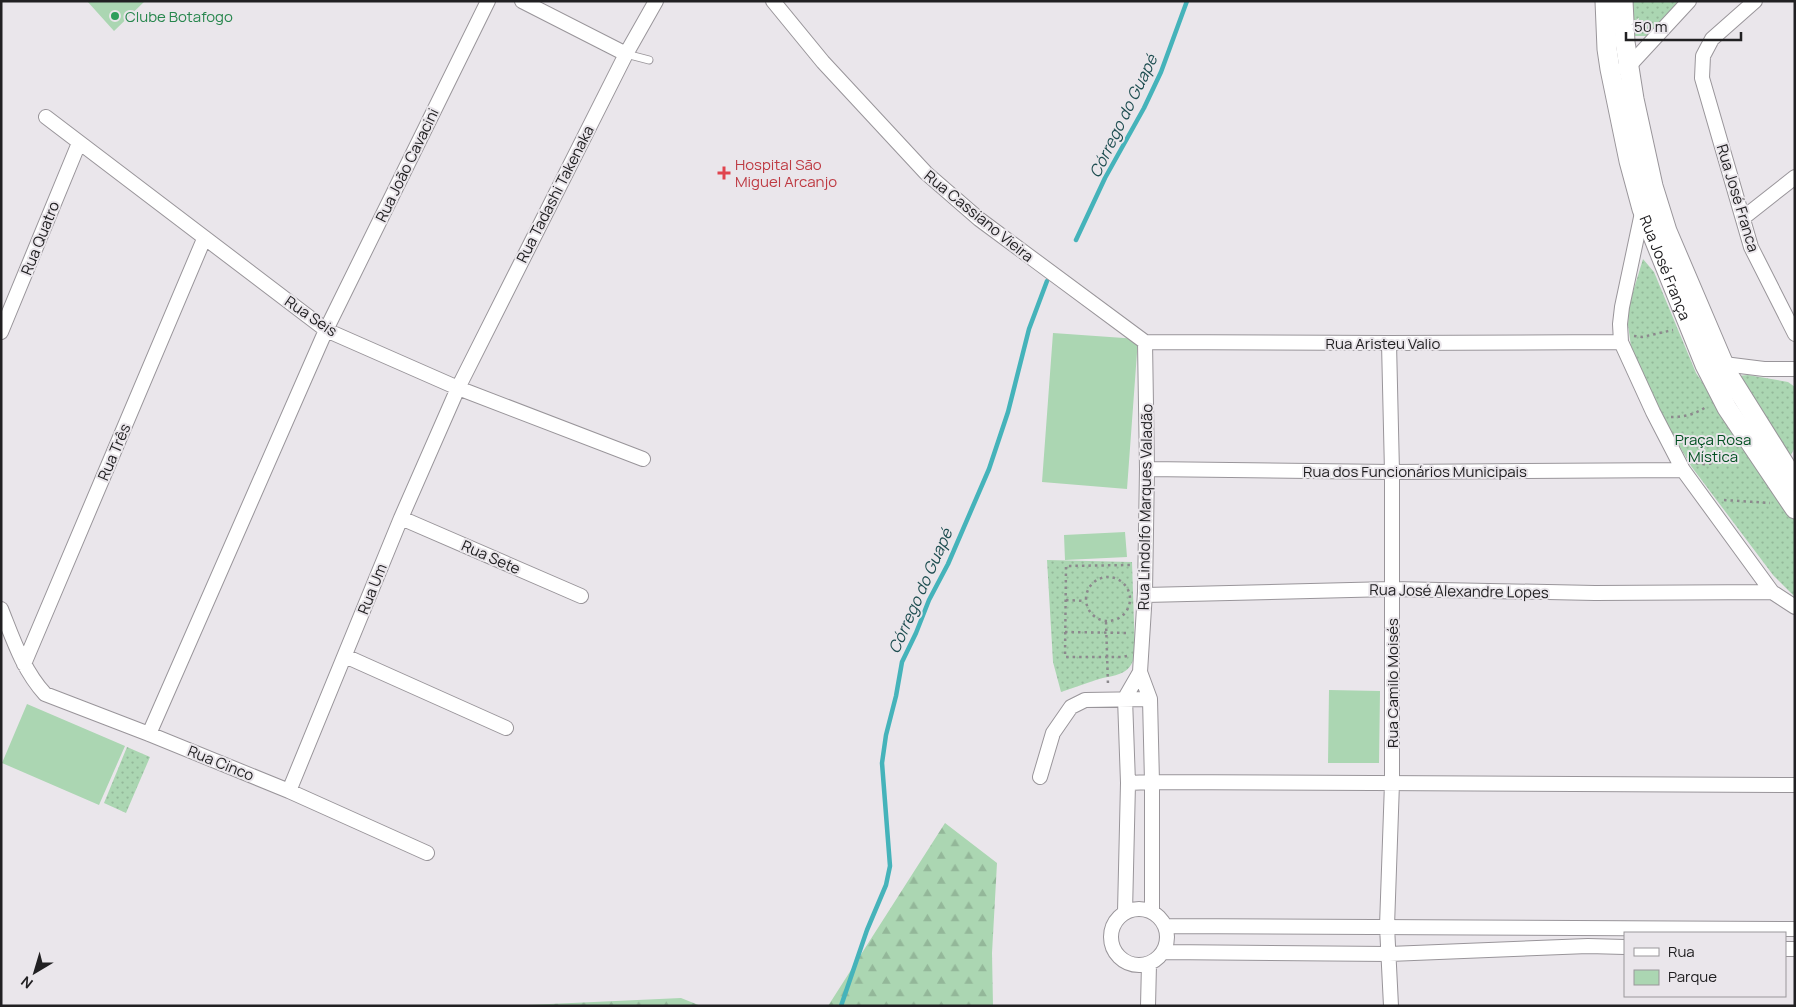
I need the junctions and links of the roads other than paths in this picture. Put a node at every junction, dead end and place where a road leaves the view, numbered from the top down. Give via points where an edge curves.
1 (488, 1) edge
2 (522, 1) edge
3 (656, 1) edge
4 (773, 1) edge
5 (1605, 1) edge
6 (1623, 1) edge
7 (1689, 1) edge
8 (1755, 1) edge
9 (626, 54) junction
10 (649, 60) dead end
11 (1619, 68) junction
12 (46, 118) dead end
13 (79, 143) junction
14 (1795, 177) edge
15 (1650, 206) junction
16 (1743, 218) junction
17 (204, 239) junction
18 (326, 330) junction
19 (1, 332) edge
20 (1795, 334) edge
21 (1621, 338) junction
22 (1145, 342) junction
23 (1389, 344) junction
24 (1724, 364) junction
25 (1705, 365) junction
26 (1795, 369) edge
27 (458, 388) junction
28 (643, 459) dead end
29 (1680, 464) junction
30 (1147, 469) junction
31 (1392, 472) junction
32 (1792, 493) edge
33 (401, 518) junction
34 (1391, 590) junction
35 (1772, 592) junction
36 (1145, 595) junction
37 (581, 596) dead end
38 (1795, 607) edge
39 (1, 609) edge
40 (345, 656) junction
41 (24, 664) junction
42 (1140, 672) junction
43 (1125, 698) junction
44 (1150, 699) junction
45 (506, 728) dead end
46 (149, 734) junction
47 (1040, 777) dead end
48 (1152, 782) junction
49 (1128, 783) junction
50 (1392, 783) junction
51 (1795, 785) edge
52 (289, 791) junction
53 (427, 854) dead end
54 (1125, 912) junction
55 (1152, 912) junction
56 (1165, 926) junction
57 (1387, 926) junction
58 (1795, 929) edge
59 (1624, 947) edge
60 (1163, 952) junction
61 (1389, 954) junction
62 (1148, 964) junction
63 (1148, 1006) edge
64 (1391, 1006) edge

1 - 18 street, Rua João Cavacini
2 - 9 street
3 - 9 street, Rua Tadashi Takenaka
4 - 22 street, Rua Cassiano Vieira via 823,62 926,173 980,219
5 - 11 main road, Rua José França via 1607,49
6 - 11 main road, Rua José França via 1625,42
7 - 11 street
8 - 16 street, Rua José Franca via 1712,39 1703,56 1702,78
9 - 10 lane
9 - 27 street, Rua Tadashi Takenaka
11 - 15 main road, Rua José França via 1636,109
12 - 13 street, Rua Seis
13 - 17 street, Rua Seis
13 - 19 street, Rua Quatro
14 - 16 street
15 - 21 street via 1622,307
15 - 24 main road, Rua José França via 1666,231
15 - 25 main road, Rua José França via 1688,324
16 - 20 street, Rua José Franca via 1751,247
17 - 18 street, Rua Seis
17 - 41 street, Rua Três
18 - 27 street, Rua Seis
18 - 46 street, Rua João Cavacini
21 - 23 street, Rua Aristeu Valio
21 - 29 street
22 - 23 street, Rua Aristeu Valio
22 - 30 street, Rua Lindolfo Marques Valadão
23 - 31 street, Rua Camilo Moisés
24 - 25 street
24 - 26 street
24 - 32 main road, Rua José França
25 - 32 main road, Rua José França via 1746,437
27 - 28 street, Rua Seis
27 - 33 street, Rua Um
29 - 31 street, Rua dos Funcionários Municipais
29 - 35 street
30 - 31 street, Rua dos Funcionários Municipais
30 - 36 street, Rua Lindolfo Marques Valadão
31 - 34 street, Rua Camilo Moisés
33 - 37 street, Rua Sete
33 - 40 street, Rua Um
34 - 35 street, Rua José Alexandre Lopes
34 - 36 street, Rua José Alexandre Lopes
34 - 50 street, Rua Camilo Moisés
35 - 38 street
36 - 42 street, Rua Lindolfo Marques Valadão
39 - 41 street
40 - 45 street
40 - 52 street, Rua Um
41 - 46 street, Rua Cinco via 45,694
42 - 43 street, Rua Lindolfo Marques Valadão
42 - 44 street, Rua Lindolfo Marques Valadão
43 - 44 street
43 - 47 street via 1085,700 1071,707 1053,733
43 - 49 street
44 - 48 street, Rua Lindolfo Marques Valadão
46 - 52 street, Rua Cinco
48 - 49 street
48 - 50 street
48 - 55 street, Rua Lindolfo Marques Valadão
49 - 54 street
50 - 51 street
50 - 57 street, Rua Camilo Moisés
52 - 53 street, Rua Cinco
54 - 55 street via 1143,909
54 - 62 street via 1112,926 1111,945 1122,960 1130,964
55 - 56 street
56 - 57 street
56 - 60 street via 1167,935
57 - 58 street
57 - 61 street, Rua Camilo Moisés
59 - 61 street
60 - 61 street
60 - 62 street
61 - 64 street, Rua Camilo Moisés
62 - 63 street

